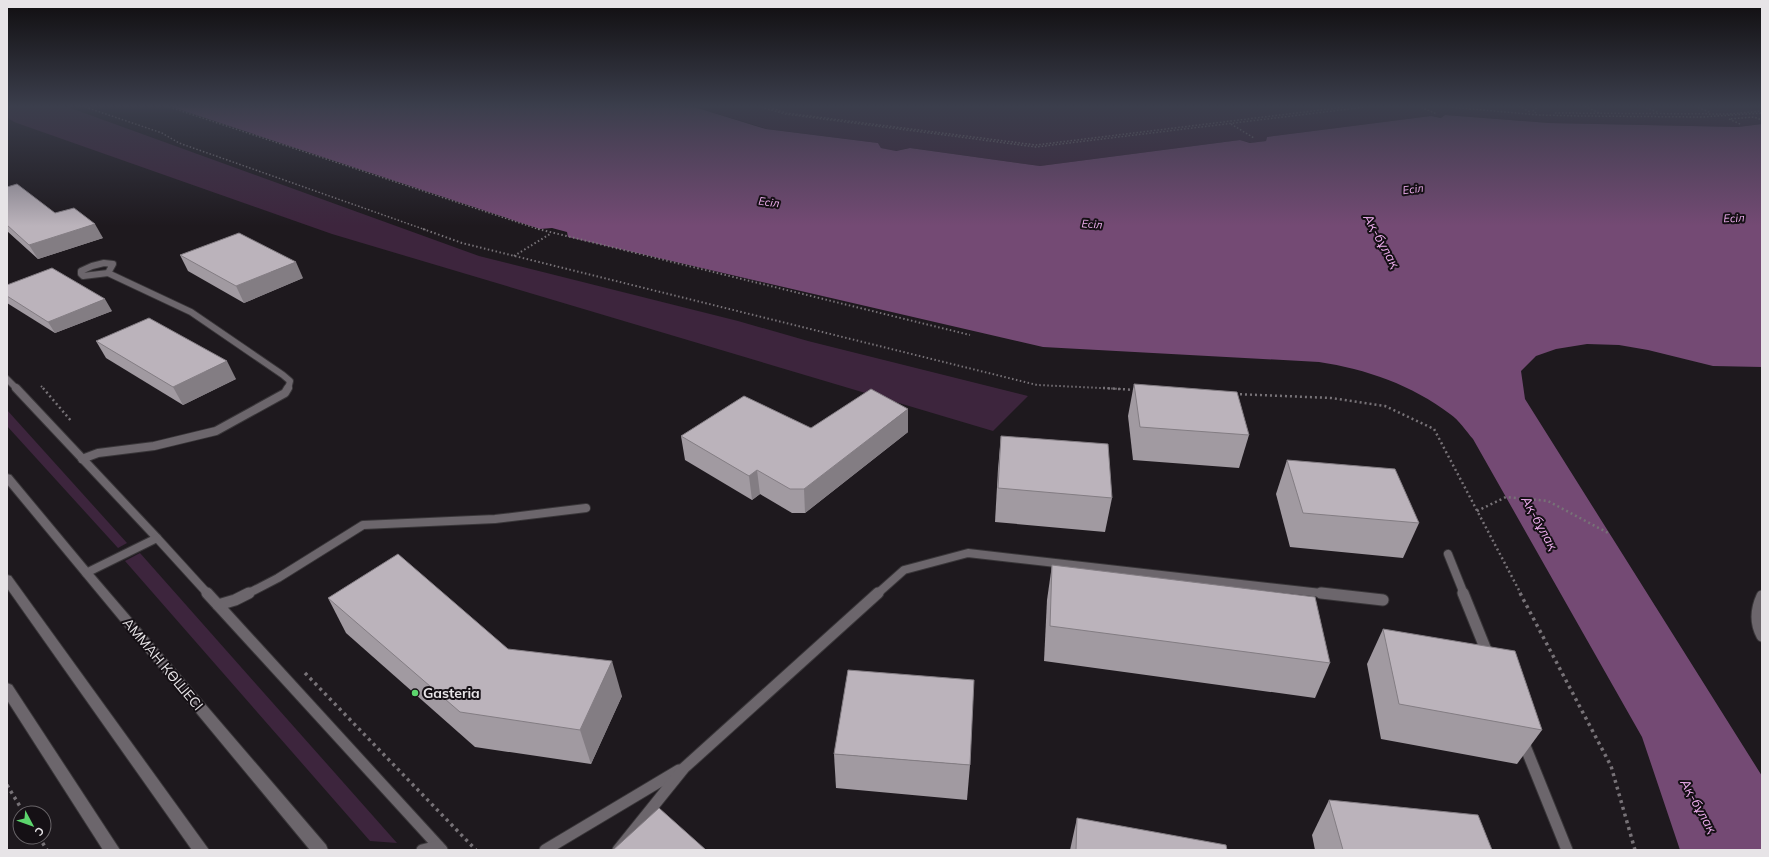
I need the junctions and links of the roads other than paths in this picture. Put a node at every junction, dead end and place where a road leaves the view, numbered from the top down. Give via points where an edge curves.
1 (108, 273) dead end
2 (7, 379) edge
3 (82, 459) junction
4 (7, 477) edge
5 (586, 508) dead end
6 (156, 538) junction
7 (1448, 554) dead end
8 (86, 573) junction
9 (7, 579) edge
10 (1762, 596) edge
11 (1383, 600) dead end
12 (218, 605) junction
13 (1762, 636) edge
14 (1492, 665) edge
15 (7, 689) edge
16 (1519, 732) edge
17 (684, 768) junction
18 (440, 848) edge
19 (112, 850) edge
20 (201, 850) edge
21 (320, 850) edge
22 (422, 850) edge
23 (545, 850) edge
24 (618, 850) edge
25 (1567, 850) edge

1 - 3 lane via 191,312 290,380 290,386 274,400 216,431 154,446 98,453
2 - 3 lane
3 - 6 lane
4 - 8 main road, АММАН КӨШЕСІ
5 - 12 lane via 496,519 363,525 278,578 235,600
6 - 8 lane
6 - 12 lane
7 - 14 lane
8 - 21 main road, АММАН КӨШЕСІ
9 - 20 main road
10 - 13 lane via 1757,604 1758,630
11 - 17 lane via 968,554 904,570
12 - 18 lane
15 - 19 main road
16 - 25 lane
17 - 23 lane
17 - 24 lane
18 - 22 lane

